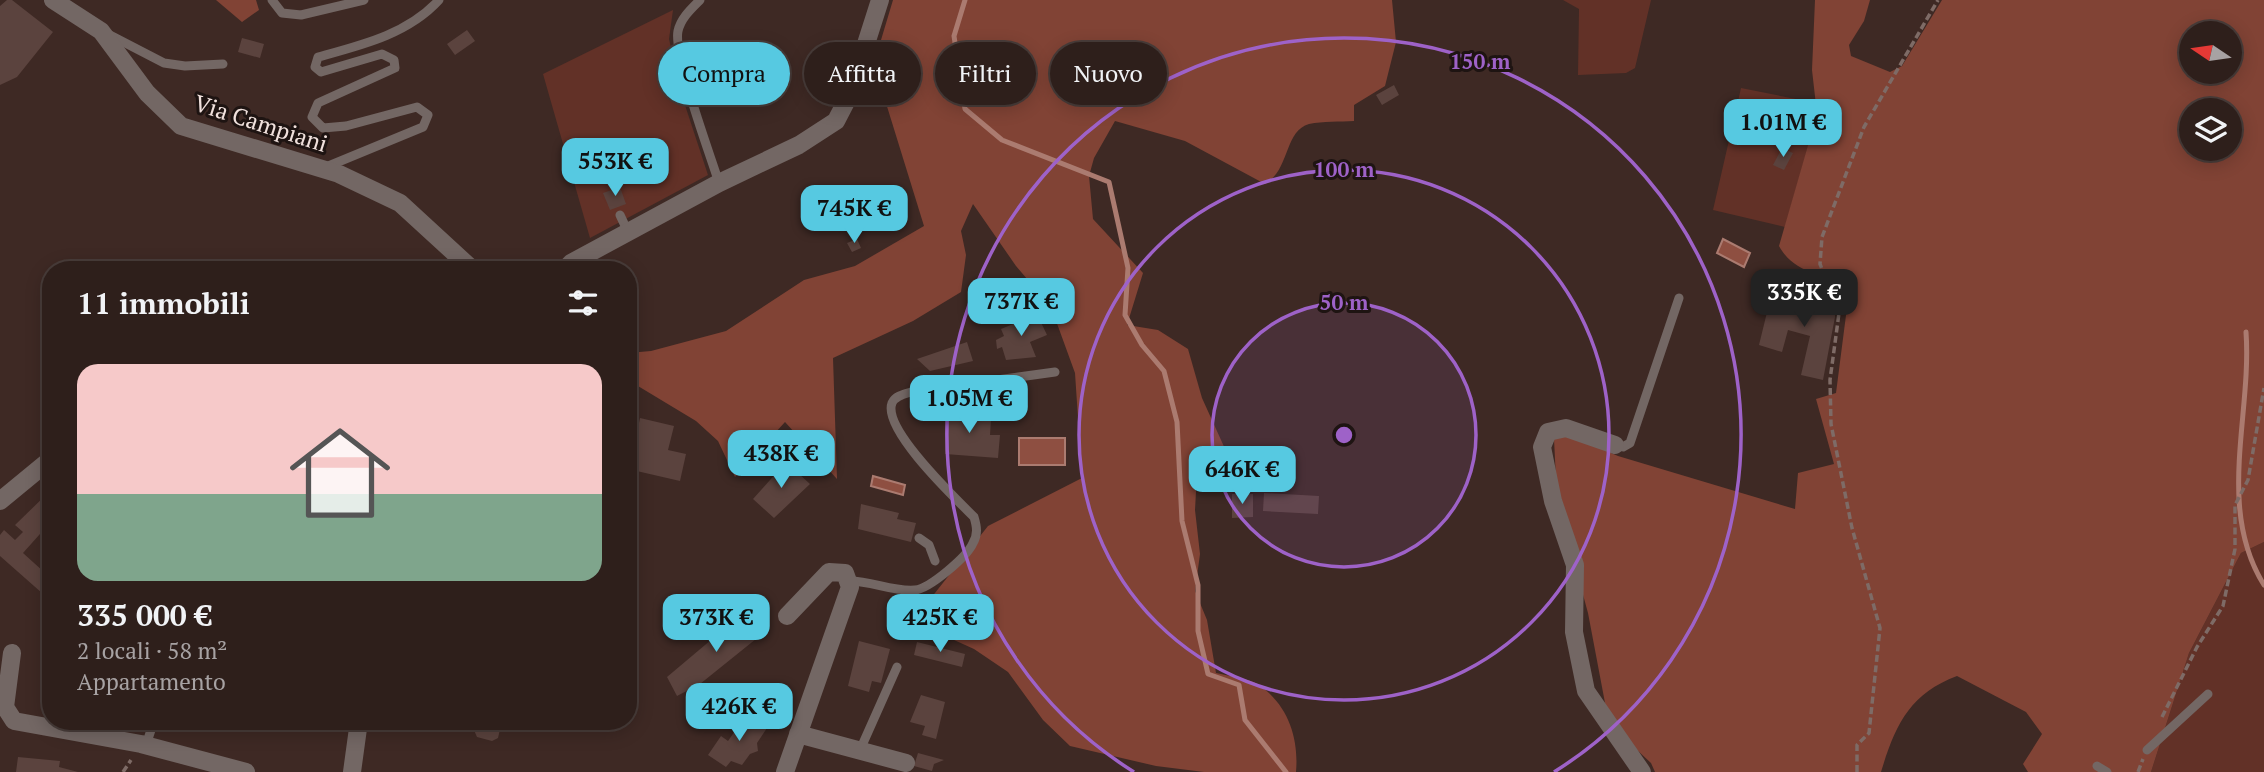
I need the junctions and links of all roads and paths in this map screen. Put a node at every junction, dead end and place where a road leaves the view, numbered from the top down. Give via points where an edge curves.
1 (53, 0) edge
2 (272, 0) edge
3 (364, 0) edge
4 (439, 0) edge
5 (700, 0) edge
6 (880, 0) edge
7 (1938, 0) edge
8 (101, 31) junction
9 (223, 64) dead end
10 (321, 169) junction
11 (719, 183) junction
12 (620, 215) dead end
13 (628, 232) junction
14 (463, 261) edge
15 (573, 261) edge
16 (1679, 298) dead end
17 (1055, 372) dead end
18 (2264, 388) edge
19 (1615, 445) joint
20 (42, 466) edge
21 (0, 501) edge
22 (919, 538) dead end
23 (937, 568) junction
24 (850, 581) junction
25 (786, 616) dead end
26 (12, 653) dead end
27 (897, 667) dead end
28 (2208, 694) dead end
29 (2161, 718) dead end
30 (42, 727) edge
31 (56, 730) edge
32 (150, 730) edge
33 (358, 730) edge
34 (798, 734) junction
35 (141, 748) junction
36 (860, 750) junction
37 (2147, 750) dead end
38 (2097, 766) dead end
39 (905, 767) edge
40 (123, 772) edge
41 (246, 772) edge
42 (352, 772) edge
43 (785, 772) edge
44 (1642, 772) edge
45 (1857, 772) edge
46 (2106, 772) edge

1 - 8 street, Via Campiani
2 - 3 lane via 282,13 301,15
4 - 10 lane via 423,18 370,42 318,57 315,68 321,72 382,54 394,60 395,68 318,103 313,117 323,128 416,107 428,114 423,127
5 - 11 lane via 687,13 678,36 688,87
6 - 11 street via 845,110 836,121 799,145
7 - 45 path via 1864,127 1822,237 1825,277 1842,291 1830,380 1831,424 1852,528 1880,628 1874,707 1869,733 1857,745
8 - 9 lane via 164,63
8 - 10 street, Via Campiani via 147,93 181,126
10 - 14 street, Via Campiani via 400,204
11 - 13 street
12 - 13 lane
13 - 15 street
16 - 19 lane via 1630,443
17 - 23 lane via 911,392 892,404 891,418 916,456 974,517 978,530 969,549
18 - 29 path via 2248,480 2235,505 2235,549 2223,606
19 - 44 street via 1566,428 1548,432 1542,447 1553,501 1575,565 1574,632 1586,691
20 - 21 street
22 - 23 lane via 929,545
23 - 24 lane via 926,588
24 - 25 street via 845,573 829,572
24 - 34 street
26 - 30 street via 5,707 14,721
27 - 36 lane
28 - 37 lane
31 - 35 street
32 - 35 lane
33 - 42 street
34 - 36 street
34 - 43 street
35 - 40 path
35 - 41 street
36 - 39 street
38 - 46 lane

